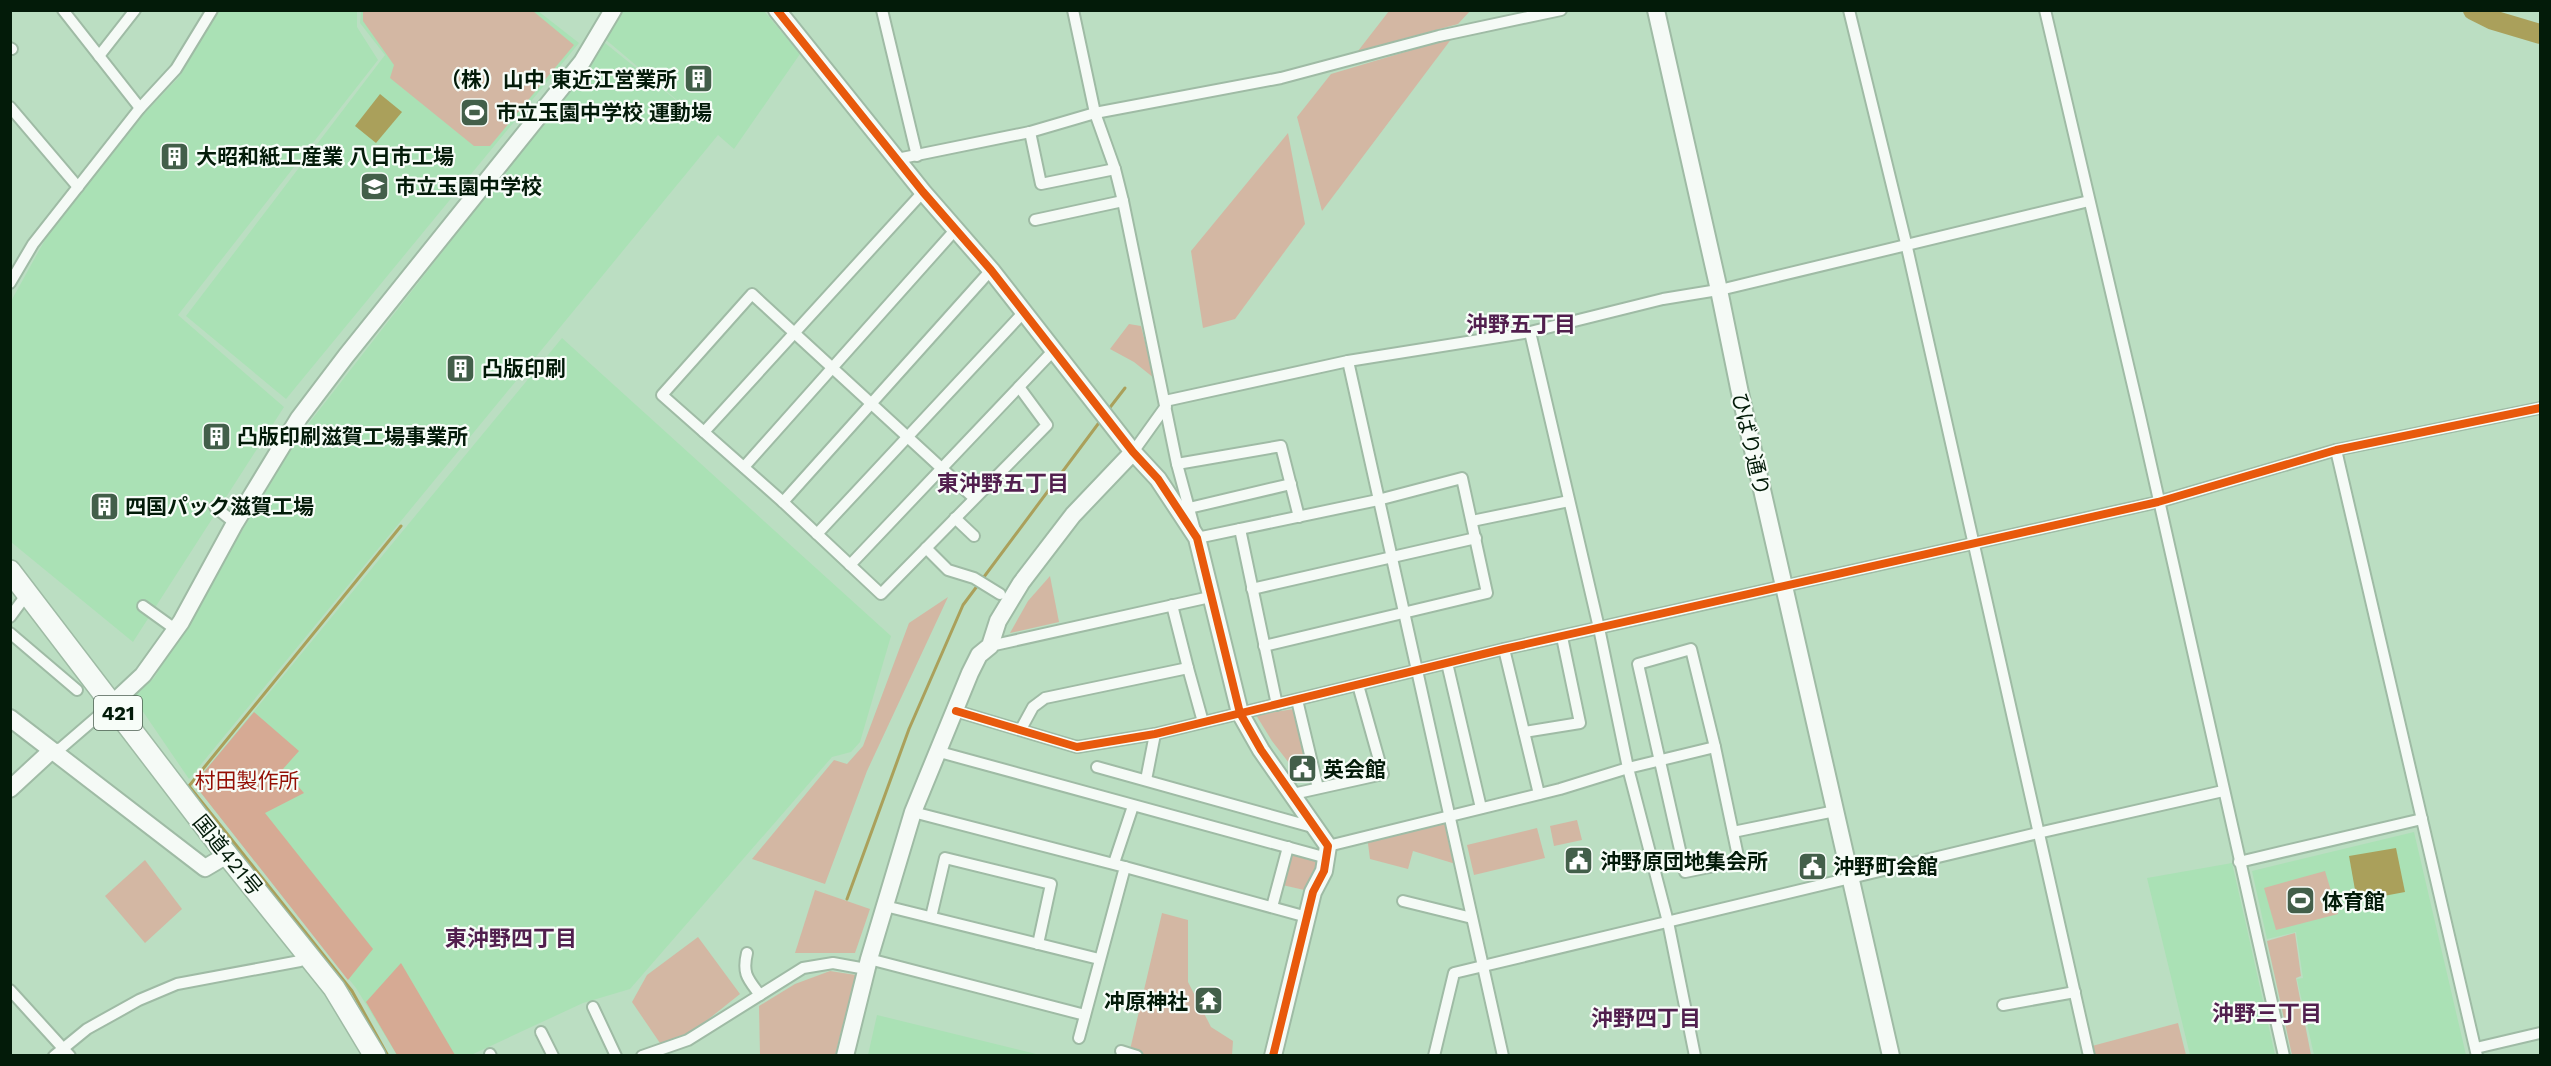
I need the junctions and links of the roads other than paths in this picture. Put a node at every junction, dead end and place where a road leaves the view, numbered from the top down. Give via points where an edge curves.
1 (135, 10) edge
2 (213, 10) edge
3 (613, 10) edge
4 (777, 10) edge
5 (882, 10) edge
6 (1073, 10) edge
7 (1562, 10) edge
8 (1656, 10) edge
9 (1849, 10) edge
10 (2045, 10) edge
11 (67, 12) edge
12 (99, 56) junction
13 (11, 108) edge
14 (140, 108) junction
15 (1095, 113) junction
16 (1030, 132) junction
17 (917, 156) junction
18 (897, 159) junction
19 (1115, 169) junction
20 (78, 188) junction
21 (923, 192) junction
22 (1123, 201) junction
23 (2089, 201) junction
24 (1035, 220) dead end
25 (956, 229) junction
26 (1906, 243) junction
27 (991, 270) junction
28 (10, 283) edge
29 (1719, 290) junction
30 (1023, 313) junction
31 (1530, 332) junction
32 (794, 333) junction
33 (1054, 350) junction
34 (1348, 361) junction
35 (832, 368) junction
36 (1019, 387) junction
37 (871, 403) junction
38 (1166, 404) junction
39 (2541, 408) edge
40 (704, 432) junction
41 (907, 437) junction
42 (2336, 450) junction
43 (1133, 452) junction
44 (1177, 464) junction
45 (744, 467) junction
46 (941, 468) junction
47 (1291, 484) junction
48 (974, 498) junction
49 (1378, 500) junction
50 (1569, 501) junction
51 (2158, 501) junction
52 (783, 502) junction
53 (215, 507) dead end
54 (1189, 508) junction
55 (1299, 517) junction
56 (955, 518) junction
57 (1472, 521) junction
58 (235, 523) junction
59 (1240, 529) junction
60 (817, 534) junction
61 (974, 536) dead end
62 (1197, 538) junction
63 (1476, 538) junction
64 (1972, 543) junction
65 (926, 548) junction
66 (1392, 557) junction
67 (850, 565) junction
68 (10, 570) edge
69 (1784, 587) junction
70 (1252, 589) junction
71 (27, 594) junction
72 (1000, 594) dead end
73 (1210, 597) junction
74 (1172, 605) junction
75 (143, 606) dead end
76 (1404, 613) junction
77 (10, 617) edge
78 (1599, 628) junction
79 (175, 629) junction
80 (10, 633) edge
81 (1562, 637) junction
82 (990, 646) junction
83 (1264, 646) junction
84 (1504, 650) junction
85 (1447, 663) junction
86 (1188, 668) junction
87 (1417, 671) junction
88 (1358, 685) junction
89 (77, 690) dead end
90 (1297, 700) junction
91 (112, 704) junction
92 (1276, 705) junction
93 (956, 711) junction
94 (1240, 713) junction
95 (10, 718) edge
96 (1203, 722) junction
97 (1020, 729) junction
98 (1524, 732) junction
99 (1155, 734) junction
100 (1715, 747) junction
101 (51, 751) junction
102 (936, 751) junction
103 (1659, 761) junction
104 (1097, 767) dead end
105 (1628, 768) junction
106 (1146, 780) junction
107 (1318, 788) junction
108 (10, 789) edge
109 (2223, 791) junction
110 (1293, 794) junction
111 (1539, 794) junction
112 (1133, 806) junction
113 (1481, 808) junction
114 (1835, 811) junction
115 (913, 812) junction
116 (1449, 817) junction
117 (2422, 819) junction
118 (1317, 828) junction
119 (1733, 832) junction
120 (2038, 833) junction
121 (1288, 847) junction
122 (1327, 852) junction
123 (227, 855) junction
124 (2239, 862) junction
125 (1119, 865) junction
126 (1850, 877) junction
127 (1403, 901) dead end
128 (885, 906) junction
129 (1272, 907) junction
130 (931, 917) junction
131 (1307, 917) junction
132 (1472, 918) junction
133 (1668, 922) junction
134 (1038, 944) junction
135 (304, 952) junction
136 (747, 953) dead end
137 (1099, 959) junction
138 (868, 964) junction
139 (1483, 966) junction
140 (10, 990) edge
141 (2075, 992) junction
142 (760, 995) junction
143 (2003, 1005) dead end
144 (594, 1007) dead end
145 (1084, 1015) junction
146 (541, 1032) dead end
147 (2541, 1033) edge
148 (1079, 1038) dead end
149 (1121, 1051) dead end
150 (67, 1052) edge
151 (667, 1052) edge
152 (2476, 1052) edge
153 (54, 1056) edge
154 (375, 1056) edge
155 (553, 1056) edge
156 (616, 1056) edge
157 (642, 1056) edge
158 (845, 1056) edge
159 (1137, 1056) edge
160 (1273, 1056) edge
161 (1434, 1056) edge
162 (1503, 1056) edge
163 (1695, 1056) edge
164 (1891, 1056) edge
165 (2089, 1056) edge
166 (2284, 1056) edge

1 - 12 street
2 - 14 street via 176,69
3 - 58 street via 582,62 299,418
4 - 18 street
5 - 17 street
6 - 15 street
7 - 15 street via 1439,36 1281,78
8 - 29 street, ひばり通り
9 - 26 street
10 - 23 street
11 - 12 street
12 - 14 street
13 - 20 street
14 - 20 street
15 - 16 street
15 - 19 street
16 - 17 street
16 - 19 street via 1041,184
17 - 18 street
18 - 21 street
19 - 22 street
20 - 28 street via 33,244
21 - 25 street
21 - 32 street
22 - 24 street
22 - 38 street
23 - 26 street
23 - 51 street
25 - 27 street
25 - 35 street
26 - 29 street
26 - 64 street
27 - 30 street
27 - 37 street
29 - 31 street via 1664,299
29 - 69 street, ひばり通り
30 - 33 street
30 - 41 street
31 - 34 street
31 - 50 street
32 - 35 street
32 - 40 street
32 - 40 street via 752,294 662,395
33 - 36 street
33 - 43 street
34 - 38 street
34 - 49 street
35 - 37 street
35 - 45 street
36 - 46 street
36 - 48 street via 1047,425
37 - 41 street
37 - 52 street
38 - 43 street
38 - 44 street
39 - 42 street
40 - 45 street
41 - 46 street
41 - 60 street
42 - 51 street
42 - 117 street
43 - 62 street via 1158,479
43 - 82 street via 1073,515 1020,583 998,621
44 - 47 street via 1281,446
44 - 54 street
45 - 52 street
46 - 48 street
46 - 67 street
47 - 54 street
47 - 55 street
48 - 56 street
49 - 55 street
49 - 57 street via 1462,478
49 - 66 street
50 - 57 street
50 - 78 street
51 - 64 street
51 - 109 street
52 - 60 street
53 - 58 street
54 - 62 street
55 - 59 street
56 - 61 street
56 - 65 street
57 - 63 street
58 - 79 street
59 - 62 street
59 - 70 street
60 - 67 street
62 - 73 street
63 - 66 street
63 - 76 street via 1487,593
64 - 69 street
64 - 120 street
65 - 67 street via 881,594
65 - 72 street via 948,570 974,578
66 - 70 street
66 - 76 street
68 - 71 highway, 国道421号 / 421
69 - 78 street
69 - 114 street, ひばり通り
70 - 83 street
71 - 77 street
71 - 91 highway, 国道421号 / 421
73 - 74 street
73 - 94 street
74 - 82 street
74 - 86 street
75 - 79 street
76 - 83 street
76 - 87 street
78 - 81 street
78 - 105 street
79 - 91 street via 143,675
80 - 89 street
81 - 84 street
81 - 98 street via 1580,723
82 - 93 street via 979,655
83 - 92 street
84 - 85 street
84 - 98 street
85 - 87 street
85 - 113 street
86 - 96 street
86 - 97 street via 1045,698 1033,707
87 - 88 street
87 - 116 street
88 - 90 street
88 - 107 street via 1383,774
90 - 92 street
90 - 107 street
91 - 101 street via 61,748
91 - 123 highway, 国道421号 / 421
92 - 94 street
93 - 97 street
93 - 102 street
94 - 96 street
94 - 110 street via 1260,750
95 - 101 street
96 - 99 street
97 - 99 street via 1077,747
98 - 111 street
99 - 106 street
100 - 103 street
100 - 103 street via 1691,649 1638,664
100 - 119 street
101 - 108 street
101 - 123 street via 205,868
102 - 112 street
102 - 115 street
103 - 105 street
103 - 119 street via 1685,872 1739,861
104 - 106 street
105 - 111 street
105 - 133 street
106 - 118 street
107 - 110 street
109 - 120 street
109 - 124 street
110 - 118 street
111 - 113 street
112 - 121 street
112 - 125 street
113 - 116 street
114 - 119 street
114 - 126 street, ひばり通り
115 - 125 street
115 - 128 street
116 - 122 street
116 - 132 street
117 - 124 street
117 - 152 street
118 - 122 street
120 - 126 street
120 - 141 street
121 - 122 street
121 - 129 street
122 - 131 street
123 - 135 highway, 国道421号 / 421
124 - 166 street
125 - 129 street
125 - 137 street
126 - 133 street
126 - 164 street, ひばり通り
127 - 132 street
128 - 130 street
128 - 138 street
129 - 131 street
130 - 134 street
130 - 134 street via 945,858 1051,884
131 - 160 street
132 - 139 street
133 - 139 street
133 - 163 street
134 - 137 street
135 - 150 street via 300,961 177,984 139,1000 87,1029
135 - 154 highway, 国道421号 / 421 via 339,995
136 - 142 street via 744,967 748,980
137 - 145 street
138 - 142 street via 833,963 803,968
138 - 145 street
138 - 158 street
139 - 161 street via 1454,973
139 - 162 street
140 - 150 street
141 - 143 street
141 - 165 street
142 - 151 street
144 - 156 street
145 - 148 street
146 - 155 street
147 - 152 street
149 - 159 street
150 - 153 street
151 - 157 street

